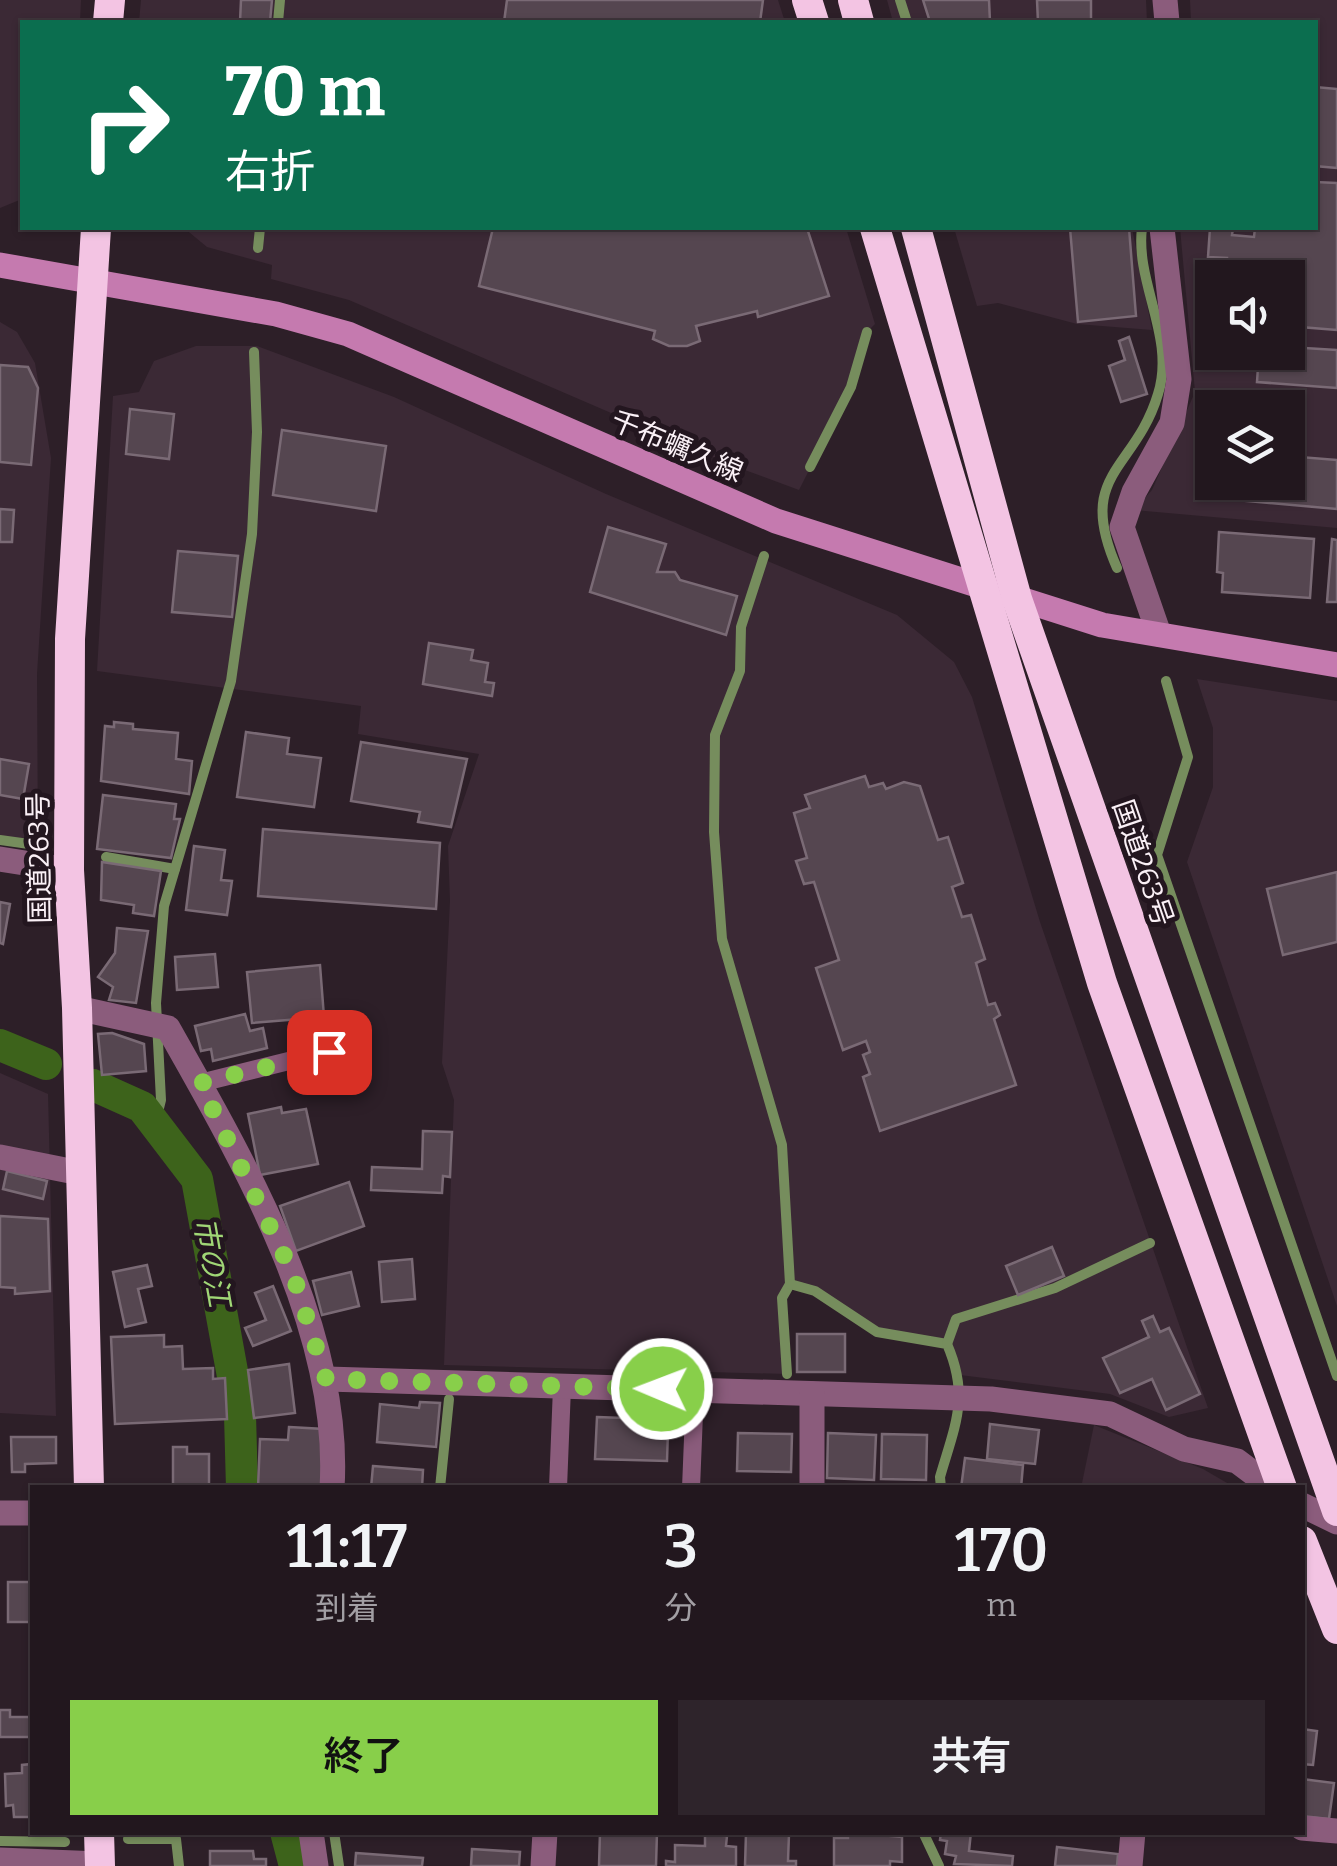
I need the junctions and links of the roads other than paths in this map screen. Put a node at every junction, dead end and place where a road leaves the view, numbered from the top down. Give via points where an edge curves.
1 (96, 230) edge
2 (876, 230) edge
3 (917, 230) edge
4 (1162, 230) edge
5 (0, 265) edge
6 (93, 279) junction
7 (983, 585) junction
8 (1017, 599) junction
9 (1159, 634) junction
10 (1337, 665) edge
11 (0, 859) edge
12 (69, 870) junction
13 (77, 1008) junction
14 (329, 1052) dead end
15 (200, 1083) junction
16 (0, 1156) edge
17 (80, 1173) junction
18 (326, 1379) junction
19 (562, 1387) junction
20 (695, 1390) junction
21 (812, 1394) junction
22 (89, 1485) edge
23 (332, 1485) edge
24 (558, 1485) edge
25 (692, 1485) edge
26 (812, 1485) edge
27 (1269, 1485) edge
28 (1281, 1485) edge
29 (1305, 1506) edge
30 (1337, 1512) edge
31 (30, 1513) edge
32 (0, 1514) edge
33 (1337, 1522) edge
34 (1305, 1549) edge
35 (1337, 1629) edge
36 (1305, 1828) edge
37 (1337, 1831) edge
38 (99, 1835) edge
39 (312, 1835) edge
40 (545, 1835) edge
41 (1133, 1835) edge
42 (0, 1860) edge
43 (100, 1865) edge
44 (316, 1866) edge
45 (543, 1866) edge
46 (1130, 1866) edge

1 - 6 highway, 国道263号
2 - 7 highway
3 - 8 highway, 国道263号
4 - 9 street via 1179,379 1172,423 1122,527
5 - 6 street, 千布蠣久線
6 - 7 street, 千布蠣久線 via 348,334 776,521
6 - 12 highway, 国道263号 via 70,639
7 - 8 street, 千布蠣久線
7 - 28 highway via 1102,983
8 - 9 street, 千布蠣久線 via 1102,626
8 - 30 highway, 国道263号
9 - 10 street, 千布蠣久線
11 - 12 street
12 - 13 highway, 国道263号
13 - 15 street via 157,1026
13 - 17 highway, 国道263号
14 - 15 lane
15 - 18 street via 293,1274
16 - 17 street
17 - 22 highway, 国道263号
18 - 19 street
18 - 23 street
19 - 20 street
19 - 24 lane
20 - 21 street
20 - 25 lane
21 - 26 street
21 - 27 street via 991,1399 1110,1414 1184,1449 1237,1461
29 - 33 street
31 - 32 street
34 - 35 highway
36 - 37 street
38 - 43 highway
39 - 44 street
40 - 45 street
41 - 46 street
42 - 43 street

